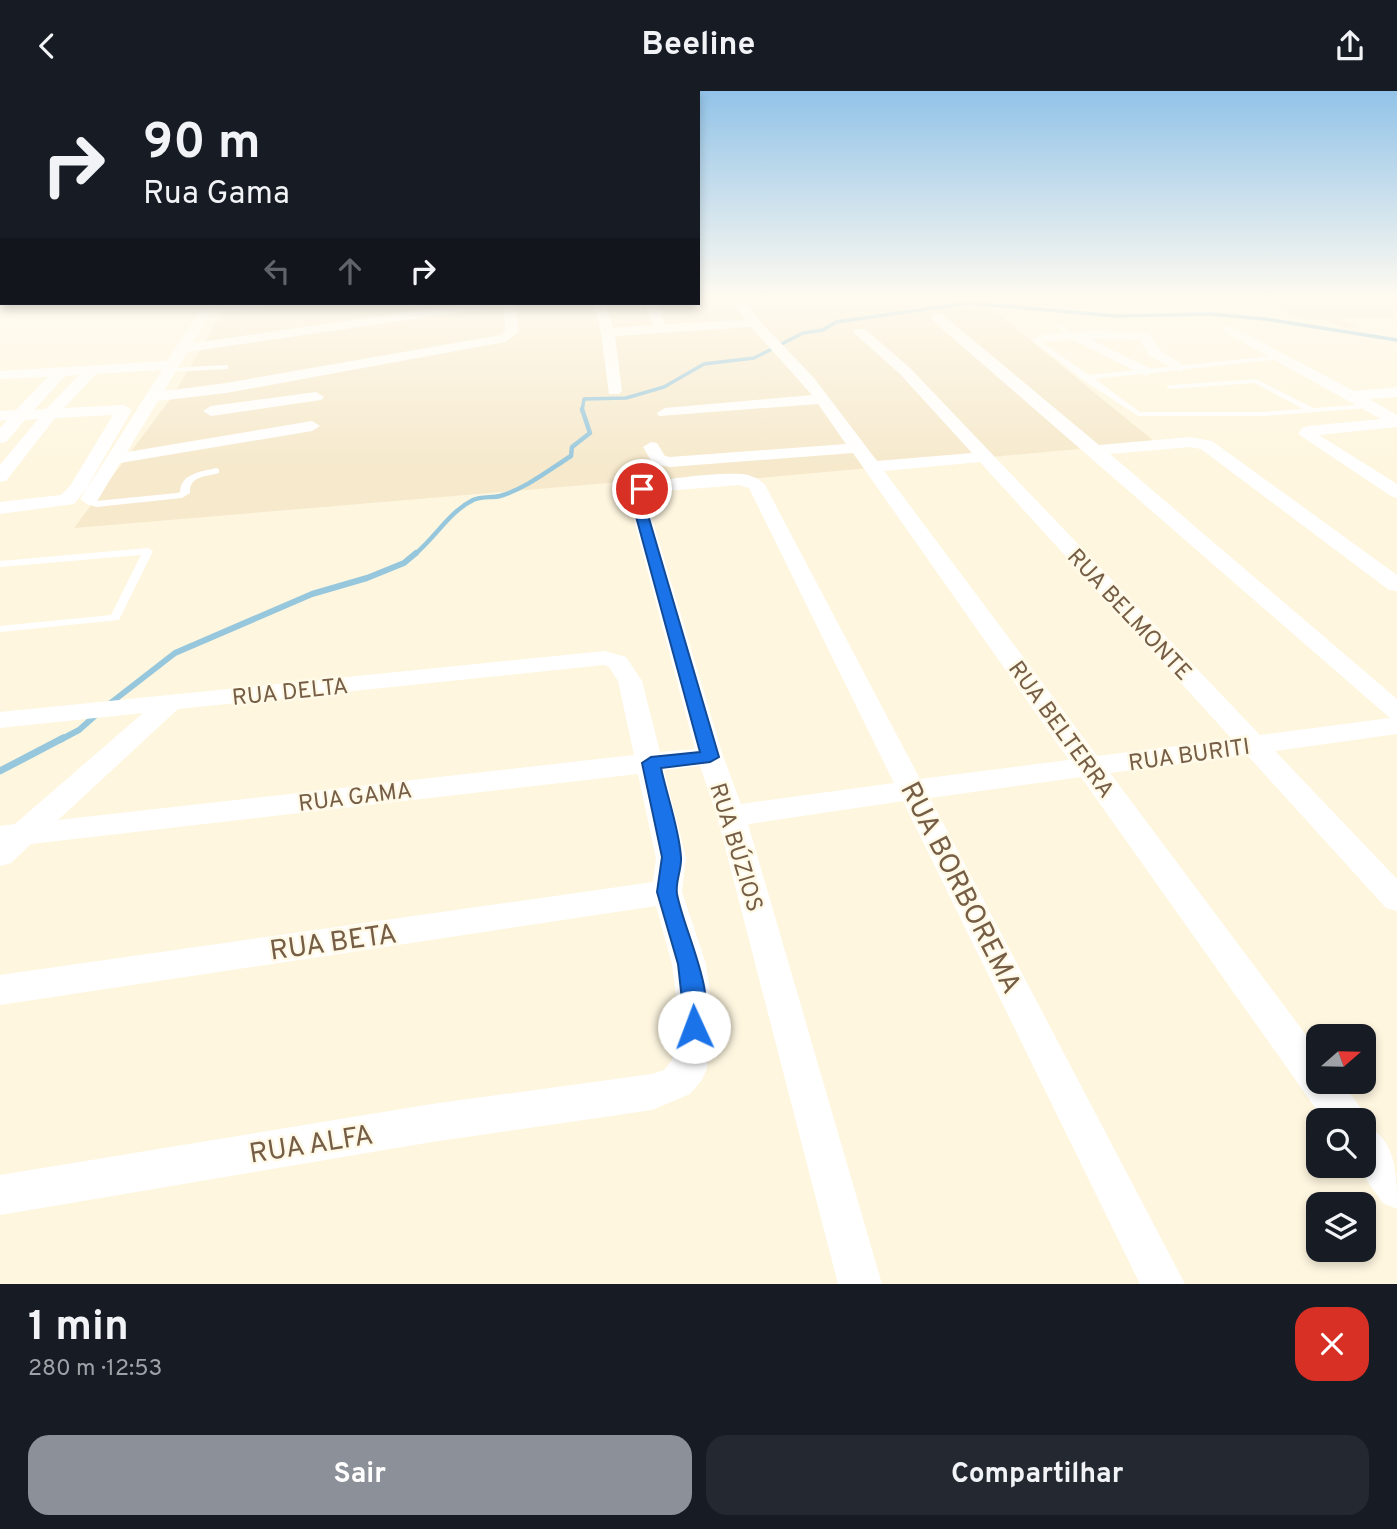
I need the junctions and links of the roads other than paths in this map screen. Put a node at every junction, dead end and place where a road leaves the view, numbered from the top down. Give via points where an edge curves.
1 (178, 355) edge
2 (412, 355) edge
3 (610, 355) edge
4 (785, 355) edge
5 (886, 355) edge
6 (982, 355) edge
7 (1055, 355) edge
8 (1111, 355) edge
9 (1157, 355) edge
10 (1278, 355) edge
11 (1282, 357) junction
12 (166, 367) junction
13 (225, 367) dead end
14 (1181, 368) junction
15 (92, 369) junction
16 (60, 372) junction
17 (1146, 372) junction
18 (0, 375) edge
19 (1086, 377) junction
20 (1170, 387) dead end
21 (226, 388) junction
22 (614, 391) dead end
23 (1397, 392) edge
24 (1352, 396) junction
25 (151, 397) junction
26 (316, 397) dead end
27 (823, 399) junction
28 (1369, 406) junction
29 (124, 410) junction
30 (1313, 411) junction
31 (666, 412) dead end
32 (51, 413) junction
33 (21, 414) junction
34 (0, 416) edge
35 (1397, 421) edge
36 (312, 426) dead end
37 (205, 428) junction
38 (0, 438) edge
39 (1095, 450) junction
40 (653, 451) dead end
41 (864, 457) junction
42 (982, 457) junction
43 (116, 459) junction
44 (216, 471) dead end
45 (0, 477) edge
46 (759, 491) joint
47 (1397, 492) edge
48 (83, 494) junction
49 (0, 508) edge
50 (0, 564) edge
51 (1397, 585) edge
52 (0, 629) edge
53 (168, 705) junction
54 (1397, 712) edge
55 (0, 720) edge
56 (1397, 726) edge
57 (1253, 745) junction
58 (710, 757) junction
59 (651, 763) junction
60 (1089, 767) junction
61 (912, 790) junction
62 (731, 817) junction
63 (11, 836) edge
64 (0, 855) edge
65 (667, 892) junction
66 (1397, 899) edge
67 (0, 990) edge
68 (1306, 1065) edge
69 (1376, 1161) edge
70 (1397, 1189) edge
71 (0, 1195) edge
72 (860, 1284) edge
73 (1163, 1284) edge

1 - 12 street
2 - 21 street
3 - 22 street
4 - 27 street, RUA BELTERRA
5 - 42 street, RUA BELMONTE
6 - 39 street
7 - 19 lane
8 - 17 street
9 - 14 street
10 - 11 street
11 - 14 lane
11 - 24 street
12 - 13 lane
12 - 15 street
12 - 25 street
12 - 29 street
14 - 17 lane
15 - 16 street
15 - 32 street
16 - 18 street
16 - 33 street
17 - 19 lane
19 - 30 lane via 1138,414
20 - 30 lane via 1258,382
21 - 25 street
21 - 37 street
23 - 24 street
24 - 28 street
25 - 43 street
26 - 37 street
27 - 31 street
27 - 41 street, RUA BELTERRA
28 - 30 lane
28 - 35 street
29 - 32 street
29 - 48 street
32 - 33 street
32 - 45 street
33 - 34 street
33 - 38 street
35 - 47 street via 1322,428 1306,434
36 - 37 street
37 - 43 street
39 - 51 street via 1190,442 1215,450
39 - 54 street
40 - 41 street via 659,460 670,462
41 - 42 street
41 - 60 street, RUA BELTERRA
42 - 57 street, RUA BELMONTE
43 - 48 street
44 - 48 lane via 190,478 185,493 179,496 96,504
46 - 58 street, RUA BÚZIOS via 753,482 741,479 656,485 638,493
46 - 61 street, RUA BORBOREMA
48 - 49 street via 60,502
50 - 52 lane via 148,551 116,618
53 - 55 street, RUA DELTA
53 - 59 street, RUA DELTA via 611,659 623,667 629,681
53 - 63 street
56 - 57 street, RUA BURITI
57 - 60 street, RUA BURITI
57 - 66 street, RUA BELMONTE
58 - 59 street, RUA GAMA
58 - 62 street, RUA BÚZIOS
59 - 63 street, RUA GAMA
59 - 65 street, RUA DELTA via 671,857
60 - 61 street, RUA BURITI
60 - 68 street, RUA BELTERRA
61 - 62 street, RUA BURITI
61 - 73 street, RUA BORBOREMA
62 - 72 street, RUA BÚZIOS
63 - 64 street
65 - 67 street, RUA BETA
65 - 71 street, RUA ALFA via 689,964 693,998 689,1068 677,1082 623,1098 432,1123
69 - 70 street

